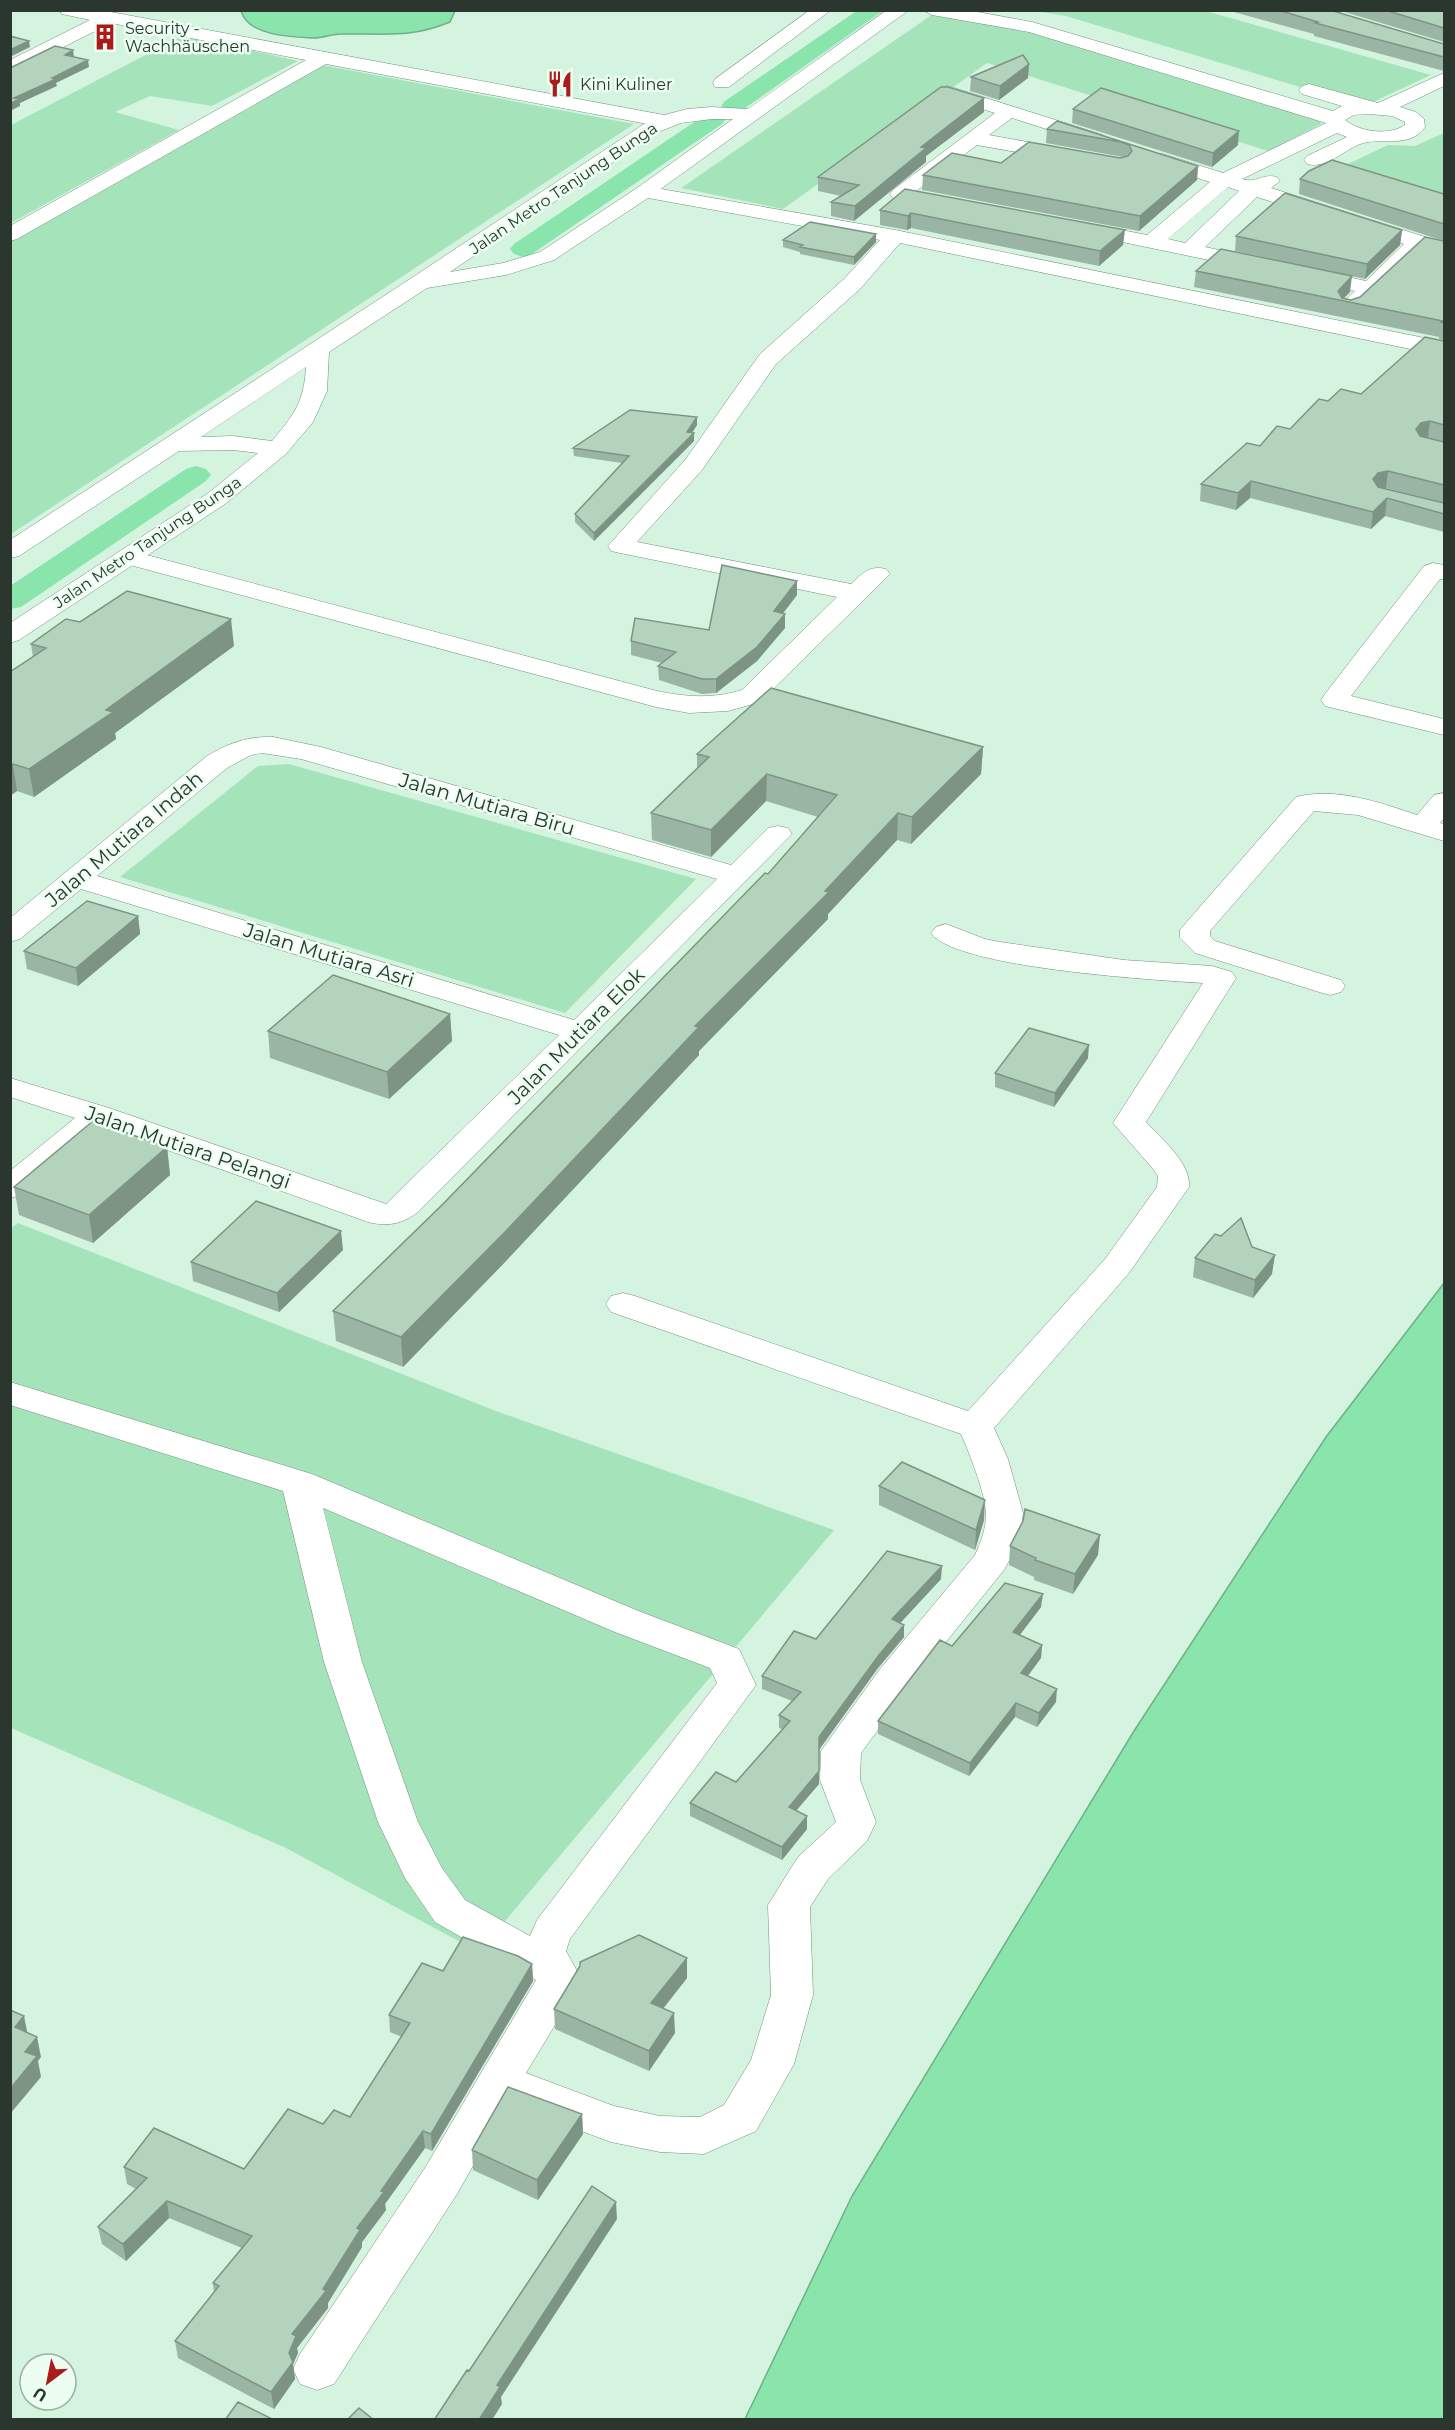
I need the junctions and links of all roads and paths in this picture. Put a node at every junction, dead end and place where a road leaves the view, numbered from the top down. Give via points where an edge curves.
1 (68, 10) edge
2 (822, 10) edge
3 (900, 10) edge
4 (932, 10) edge
5 (1012, 10) edge
6 (107, 18) junction
7 (142, 25) junction
8 (116, 38) dead end
9 (94, 45) dead end
10 (51, 48) junction
11 (323, 58) junction
12 (10, 68) edge
13 (1266, 78) dead end
14 (1444, 79) edge
15 (722, 83) dead end
16 (1289, 85) dead end
17 (948, 92) edge
18 (1444, 99) edge
19 (1376, 108) junction
20 (1009, 111) junction
21 (751, 115) junction
22 (1408, 116) junction
23 (664, 121) junction
24 (1336, 121) junction
25 (1366, 135) junction
26 (971, 138) junction
27 (1119, 146) dead end
28 (1086, 158) edge
29 (1142, 161) edge
30 (1224, 180) junction
31 (1254, 189) junction
32 (644, 192) junction
33 (900, 194) junction
34 (923, 198) edge
35 (874, 217) dead end
36 (1060, 224) edge
37 (10, 235) edge
38 (895, 236) junction
39 (1152, 242) junction
40 (1418, 242) junction
41 (1190, 250) junction
42 (1444, 250) edge
43 (418, 284) junction
44 (1371, 288) junction
45 (1349, 307) edge
46 (1444, 349) edge
47 (318, 350) junction
48 (174, 444) junction
49 (278, 449) junction
50 (10, 551) edge
51 (128, 557) junction
52 (1444, 572) edge
53 (877, 574) dead end
54 (856, 593) junction
55 (10, 635) edge
56 (1444, 727) edge
57 (240, 749) joint
58 (1444, 801) edge
59 (1433, 830) edge
60 (778, 834) dead end
61 (734, 875) junction
62 (78, 879) junction
63 (10, 933) edge
64 (946, 933) dead end
65 (1330, 986) dead end
66 (581, 1032) junction
67 (10, 1087) edge
68 (98, 1115) junction
69 (10, 1188) edge
70 (364, 1210) joint
71 (623, 1304) dead end
72 (10, 1392) edge
73 (975, 1426) junction
74 (299, 1483) junction
75 (556, 1971) junction
76 (499, 2082) junction
77 (317, 2369) dead end

1 - 6 street
2 - 15 street
3 - 21 street, Jalan Metro Tanjung Bunga
4 - 24 street via 1032,27
5 - 13 street
6 - 7 street
6 - 10 street
7 - 8 street
7 - 11 street
9 - 10 street
10 - 12 street
11 - 23 street
11 - 37 street
14 - 19 street
16 - 19 street
17 - 20 street
18 - 22 street
19 - 22 street
19 - 24 street via 1349,110
20 - 26 street
20 - 27 street
21 - 23 street, Jalan Metro Tanjung Bunga via 699,112
21 - 32 street, Jalan Metro Tanjung Bunga
22 - 25 street via 1415,123 1412,130 1388,136
23 - 43 street, Jalan Metro Tanjung Bunga
24 - 25 street via 1348,131
24 - 30 street
25 - 31 street
26 - 28 street
26 - 33 street
29 - 30 street
30 - 31 street
30 - 39 street
31 - 40 street
31 - 41 street
32 - 38 street
32 - 43 street, Jalan Metro Tanjung Bunga via 547,256 506,269
33 - 34 street
33 - 35 street
36 - 39 street
38 - 46 street
38 - 54 street via 852,284 768,359 694,465 620,546
39 - 41 street
40 - 42 street
40 - 44 street
41 - 44 street
43 - 47 street, Jalan Metro Tanjung Bunga
44 - 45 street
47 - 48 street, Jalan Metro Tanjung Bunga
47 - 49 street, Jalan Metro Tanjung Bunga via 316,391 301,422
48 - 49 street via 233,443
48 - 50 street, Jalan Metro Tanjung Bunga
49 - 51 street, Jalan Metro Tanjung Bunga via 216,499
51 - 54 street via 656,699 699,705 762,699
51 - 55 street, Jalan Metro Tanjung Bunga
52 - 56 street via 1433,571 1334,700
53 - 54 street
57 - 61 street, Jalan Mutiara Biru via 281,745
57 - 62 street, Jalan Mutiara Indah via 217,762
58 - 59 street
59 - 65 street via 1348,804 1306,803 1195,930 1195,938 1205,947
60 - 61 street, Jalan Mutiara Elok
61 - 66 street, Jalan Mutiara Elok
62 - 63 street, Jalan Mutiara Indah
62 - 66 street, Jalan Mutiara Asri
64 - 73 street via 1000,951 1221,978 1130,1123 1174,1176 1173,1187 1117,1266
66 - 70 street, Jalan Mutiara Elok via 402,1209 383,1216
67 - 68 street, Jalan Mutiara Pelangi
68 - 69 street
68 - 70 street, Jalan Mutiara Pelangi
71 - 73 street
72 - 74 street
73 - 76 street via 990,1459 1005,1513 1001,1540 992,1561 841,1750 840,1780 856,1822 854,1830 813,1868 789,1905 792,1995 772,2064 740,2118 704,2136 660,2134 611,2124
74 - 75 street via 343,1662 398,1822 426,1878 450,1911
74 - 75 street via 617,1618 725,1659 737,1685 552,1932 544,1953
75 - 76 street via 558,1985
76 - 77 street via 441,2181

